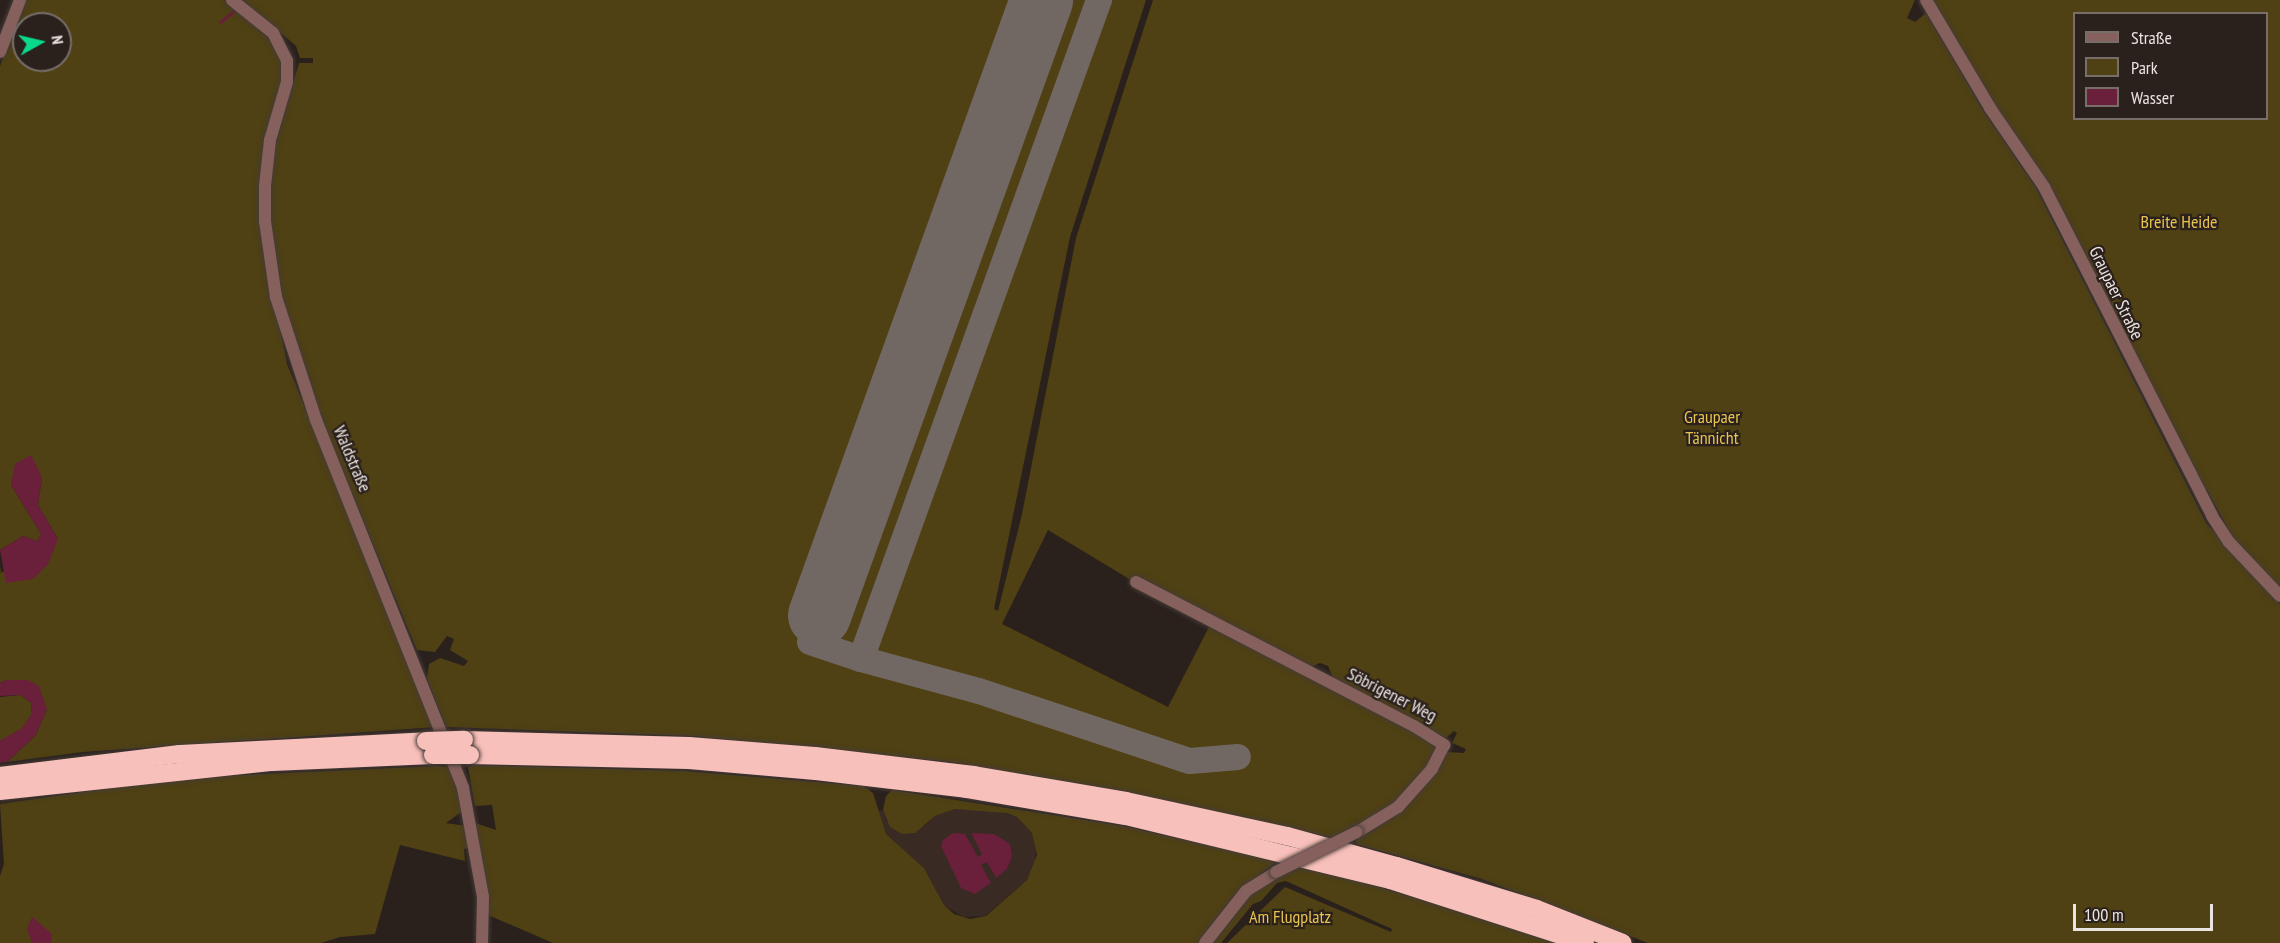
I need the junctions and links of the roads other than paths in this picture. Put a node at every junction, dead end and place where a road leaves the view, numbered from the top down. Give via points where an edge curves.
1 (20, 0) edge
2 (1926, 0) edge
3 (233, 1) edge
4 (0, 52) edge
5 (1136, 582) dead end
6 (2280, 596) edge
7 (467, 747) junction
8 (85, 772) junction
9 (0, 776) edge
10 (0, 791) edge
11 (482, 943) edge
12 (1205, 943) edge
13 (1585, 943) edge
14 (1623, 943) edge

1 - 4 street
2 - 6 street, Graupaer Straße via 1990,108 2044,188 2212,516 2229,542
3 - 11 street, Waldstraße via 279,42 288,71 270,140 265,186 265,221 276,297 316,420 464,788 483,897
5 - 12 street, Söbrigener Weg, bridge via 1444,745 1432,769 1398,807 1246,891
7 - 8 highway, bridge
7 - 13 highway via 816,771 1115,814 1334,864
7 - 14 highway via 689,746 974,775 1126,801 1287,836 1537,909
8 - 9 highway
8 - 10 highway

